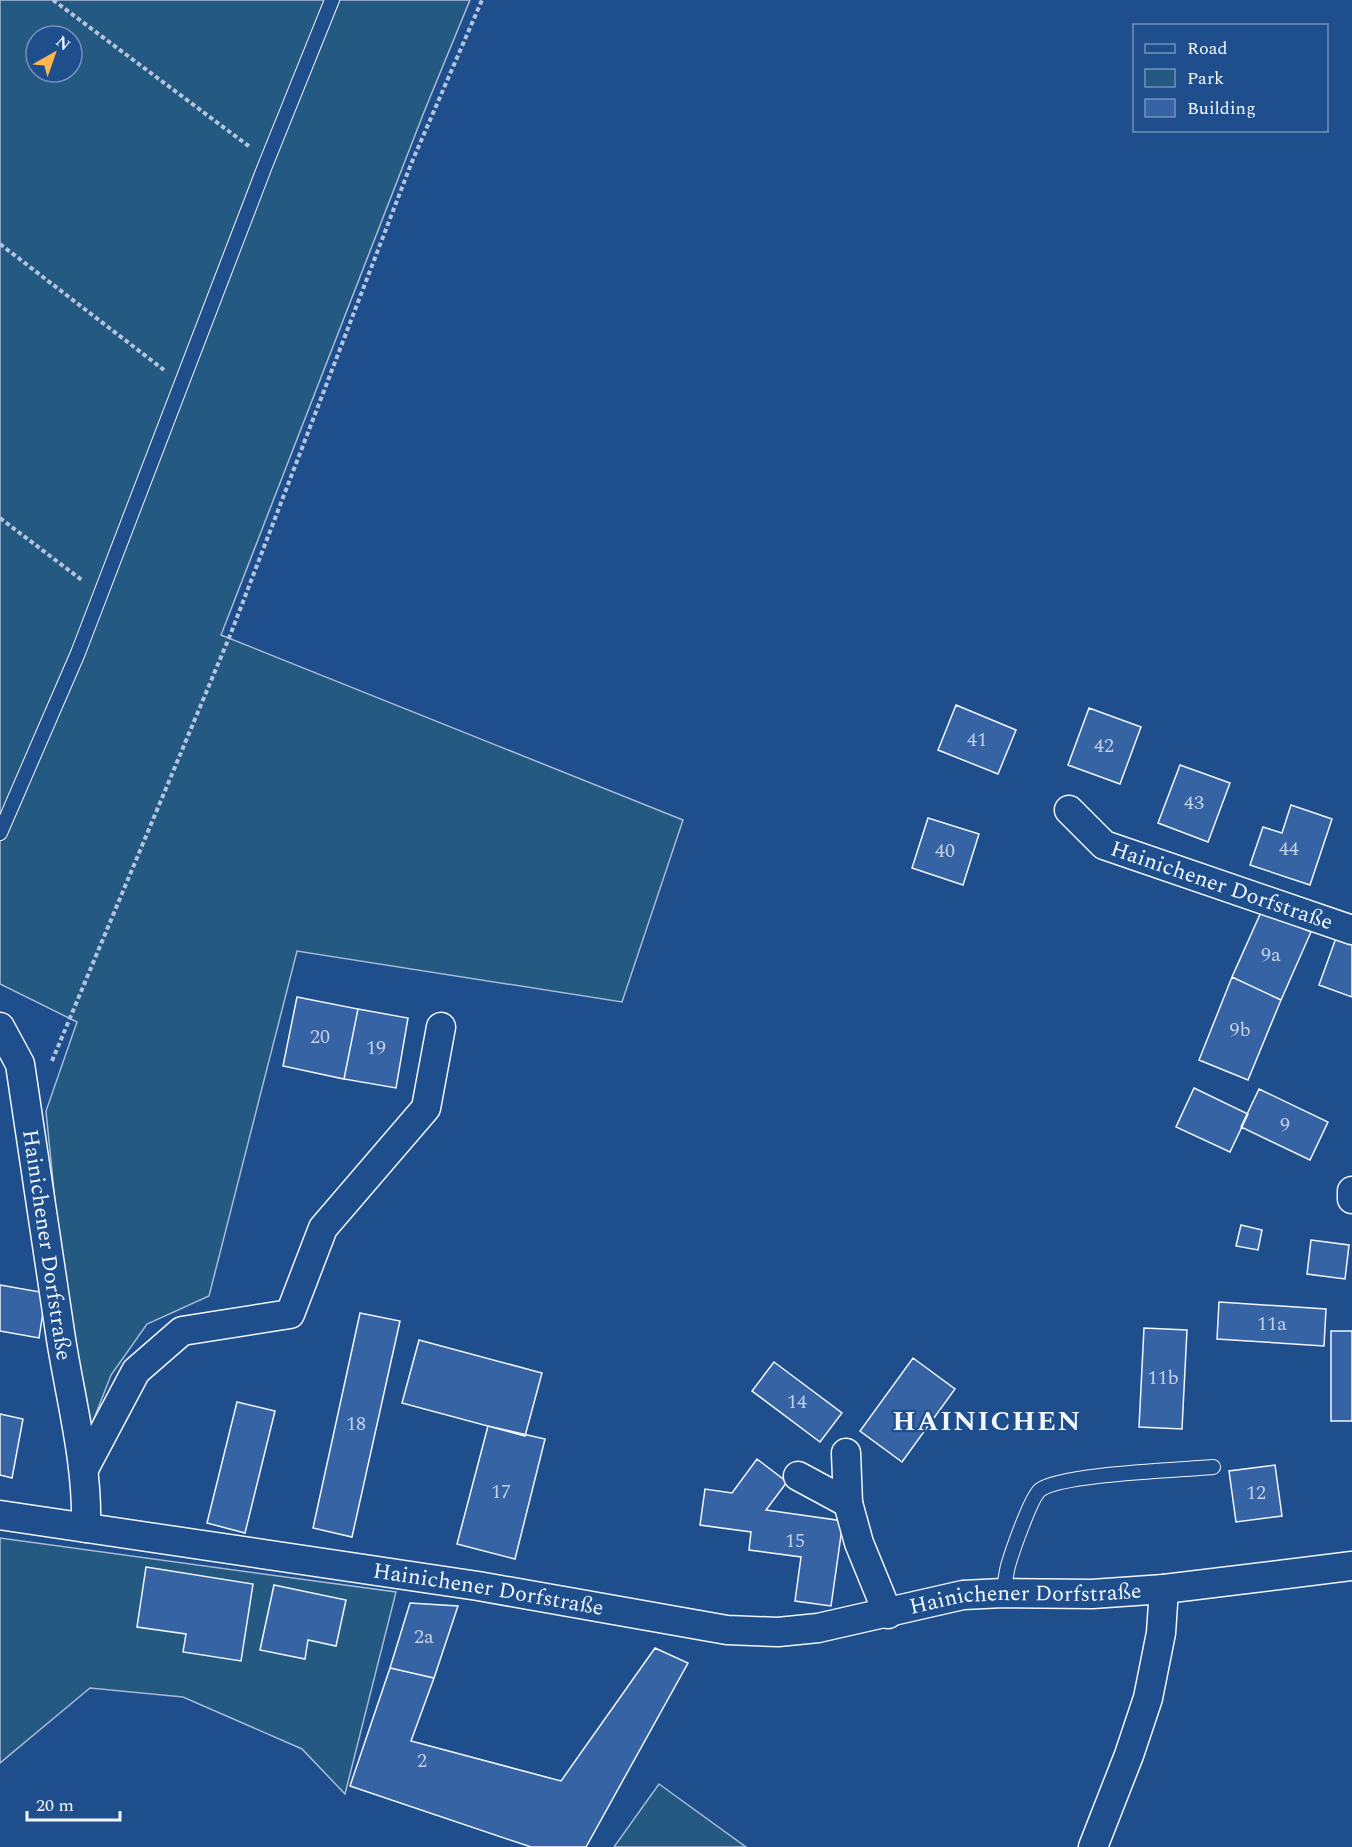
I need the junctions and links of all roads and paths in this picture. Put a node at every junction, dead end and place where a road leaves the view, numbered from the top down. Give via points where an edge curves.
1 (53, 0) edge
2 (332, 0) edge
3 (482, 0) edge
4 (268, 160) junction
5 (0, 243) edge
6 (182, 383) junction
7 (0, 518) edge
8 (100, 594) junction
9 (1069, 810) dead end
10 (0, 833) edge
11 (1352, 930) edge
12 (0, 1026) edge
13 (441, 1027) dead end
14 (51, 1062) dead end
15 (1352, 1191) edge
16 (1352, 1199) edge
17 (846, 1453) dead end
18 (1213, 1467) dead end
19 (84, 1469) junction
20 (798, 1476) dead end
21 (848, 1503) junction
22 (0, 1515) edge
23 (86, 1528) junction
24 (1352, 1566) edge
25 (1164, 1588) junction
26 (1003, 1593) junction
27 (888, 1614) junction
28 (1093, 1847) edge

1 - 4 path
2 - 4 lane
3 - 14 path via 411,164 231,633
4 - 6 lane
5 - 6 path
6 - 8 lane
7 - 8 path
8 - 10 lane
9 - 11 street, Hainichener Dorfstraße via 1104,845
12 - 19 street, Hainichener Dorfstraße via 20,1064
13 - 19 street via 426,1108 323,1228 290,1314 182,1331 136,1371
15 - 16 street
17 - 21 street, Hainichener Dorfstraße
18 - 26 lane via 1050,1483 1038,1491 1026,1516
19 - 23 street, Hainichener Dorfstraße
20 - 21 street
21 - 27 street, Hainichener Dorfstraße via 859,1543
22 - 23 street, Hainichener Dorfstraße
23 - 27 street, Hainichener Dorfstraße via 478,1586 727,1630 818,1629
24 - 25 street, Hainichener Dorfstraße
25 - 26 street, Hainichener Dorfstraße via 1092,1594
25 - 28 street, Hainichener Dorfstraße via 1161,1633 1148,1698
26 - 27 street, Hainichener Dorfstraße via 963,1595

